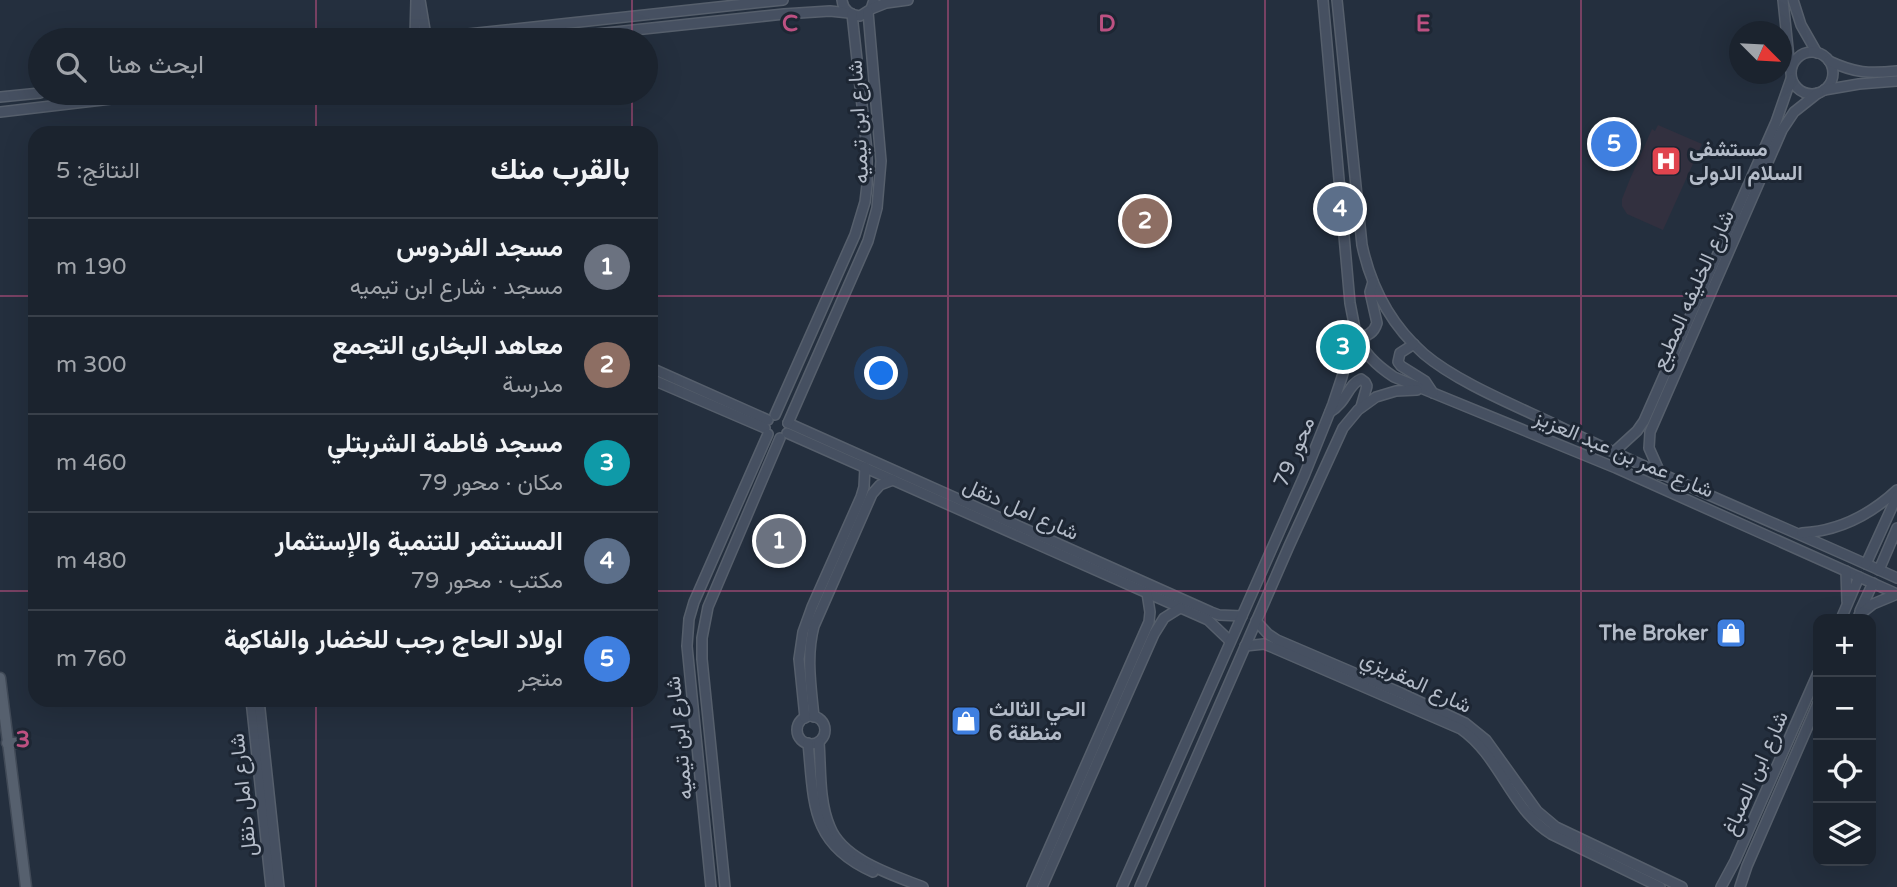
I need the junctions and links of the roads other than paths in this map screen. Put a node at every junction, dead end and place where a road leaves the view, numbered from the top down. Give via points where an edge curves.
1 (418, 0) edge
2 (783, 0) edge
3 (842, 0) edge
4 (908, 0) edge
5 (1323, 0) edge
6 (1336, 0) edge
7 (1783, 0) edge
8 (1793, 0) edge
9 (871, 7) edge
10 (850, 14) junction
11 (1785, 21) edge
12 (414, 28) edge
13 (427, 28) edge
14 (523, 28) edge
15 (658, 32) edge
16 (1817, 53) junction
17 (1829, 61) junction
18 (1897, 71) edge
19 (1792, 72) edge
20 (1792, 78) edge
21 (1897, 80) edge
22 (1788, 84) edge
23 (1821, 92) junction
24 (28, 94) edge
25 (0, 97) edge
26 (57, 105) edge
27 (0, 112) edge
28 (846, 255) junction
29 (1723, 256) junction
30 (860, 259) junction
31 (838, 273) junction
32 (850, 281) junction
33 (1373, 282) junction
34 (1356, 333) junction
35 (1414, 344) junction
36 (1682, 349) junction
37 (658, 372) edge
38 (658, 382) edge
39 (1430, 392) junction
40 (1361, 407) junction
41 (1330, 412) junction
42 (769, 424) junction
43 (786, 429) junction
44 (1614, 452) junction
45 (864, 467) junction
46 (1661, 475) junction
47 (892, 480) junction
48 (1897, 490) edge
49 (1897, 496) edge
50 (1748, 513) junction
51 (1742, 525) junction
52 (1897, 528) edge
53 (1797, 534) junction
54 (1866, 564) junction
55 (1879, 570) junction
56 (1846, 571) junction
57 (1859, 577) junction
58 (1897, 578) edge
59 (1873, 583) junction
60 (1147, 593) junction
61 (1897, 594) edge
62 (1847, 604) junction
63 (1180, 608) junction
64 (1843, 614) edge
65 (1859, 614) edge
66 (1862, 614) edge
67 (1219, 615) junction
68 (1242, 616) junction
69 (1256, 621) junction
70 (1214, 625) junction
71 (1230, 641) junction
72 (1276, 644) junction
73 (1245, 646) junction
74 (1816, 677) edge
75 (0, 678) edge
76 (252, 707) edge
77 (260, 707) edge
78 (1813, 714) edge
79 (809, 717) junction
80 (813, 742) junction
81 (7, 743) junction
82 (23, 743) dead end
83 (1165, 790) junction
84 (1182, 792) junction
85 (1153, 817) junction
86 (1169, 821) junction
87 (26, 887) edge
88 (271, 887) edge
89 (279, 887) edge
90 (711, 887) edge
91 (725, 887) edge
92 (906, 887) edge
93 (923, 887) edge
94 (1032, 887) edge
95 (1042, 887) edge
96 (1122, 887) edge
97 (1140, 887) edge
98 (1660, 887) edge
99 (1682, 887) edge
100 (1721, 887) edge
101 (1740, 887) edge

1 - 12 street
1 - 13 street
2 - 14 street
3 - 10 street
4 - 9 street
5 - 34 street, محور 79
6 - 33 street via 1358,222
7 - 11 street, شارع الخليفه المطيع
8 - 16 street
9 - 10 street via 860,16
9 - 30 street, شارع ابن تيميه via 881,173 875,219
10 - 15 street via 812,12
10 - 28 street, شارع ابن تيميه via 867,185 862,216
16 - 17 street
16 - 19 street via 1797,58
17 - 18 street via 1860,73
17 - 23 street via 1832,80
20 - 23 street via 1805,93
21 - 23 street
22 - 29 street, شارع الخليفه المطيع
23 - 29 street, شارع الخليفه المطيع via 1794,113 1782,130
24 - 25 street
26 - 27 street
28 - 30 street
28 - 31 street, شارع ابن تيميه
29 - 36 street, شارع الخليفه المطيع
30 - 32 street, شارع ابن تيميه
31 - 32 street via 845,273
31 - 42 street, شارع ابن تيميه
32 - 43 street, شارع ابن تيميه
33 - 34 street via 1370,292 1377,323 1371,333
33 - 35 street, شارع عمر بن عبد العزيز via 1395,322
34 - 39 street, شارع عمر بن عبد العزيز via 1364,351 1383,370
34 - 41 street, محور 79
35 - 39 street via 1400,353 1398,362 1425,381
35 - 44 street, شارع عمر بن عبد العزيز via 1479,388
36 - 44 street, شارع الخليفه المطيع via 1644,421
36 - 46 street, شارع الخليفه المطيع via 1650,432 1649,448
37 - 42 street
38 - 42 street
39 - 40 street, محور 79 via 1386,393
39 - 51 street, شارع عمر بن عبد العزيز
40 - 41 street via 1367,386 1361,379
40 - 69 street, محور 79 via 1336,442
41 - 68 street, محور 79
42 - 43 street via 781,416
42 - 43 street via 775,438
42 - 90 street, شارع ابن تيميه via 689,620 687,646
43 - 45 street, شارع امل دنقل
43 - 67 street, شارع امل دنقل
43 - 91 street, شارع ابن تيميه via 708,607 702,638
44 - 46 street, شارع عمر بن عبد العزيز
45 - 47 street, شارع امل دنقل
45 - 79 street via 861,497 803,632 799,659
46 - 50 street, شارع عمر بن عبد العزيز
47 - 60 street, شارع امل دنقل
47 - 79 street via 872,494 814,626 808,663
48 - 53 street via 1850,523
49 - 54 street
50 - 51 street
50 - 53 street, شارع عمر بن عبد العزيز
51 - 56 street, شارع عمر بن عبد العزيز
52 - 55 street
53 - 54 street, شارع عمر بن عبد العزيز
54 - 55 street, شارع عمر بن عبد العزيز
55 - 58 street, شارع عمر بن عبد العزيز
56 - 57 street, شارع عمر بن عبد العزيز
56 - 62 street
57 - 59 street, شارع عمر بن عبد العزيز
57 - 62 street
59 - 61 street, شارع عمر بن عبد العزيز
59 - 65 street
60 - 63 street, شارع امل دنقل
60 - 94 street via 1149,622
61 - 66 street
62 - 64 street
63 - 70 street, شارع امل دنقل
63 - 95 street via 1164,618 1153,634
67 - 68 street, شارع امل دنقل
67 - 70 street via 1220,621
68 - 71 street, محور 79
69 - 72 street, شارع المقريزي
69 - 73 street, محور 79
70 - 71 street, شارع امل دنقل
71 - 83 street, محور 79
72 - 73 street, شارع المقريزي
72 - 98 street, شارع المقريزي via 1461,729 1483,749 1537,824
72 - 99 street, شارع المقريزي via 1401,692 1465,723 1486,740 1546,820
73 - 84 street, محور 79
74 - 100 street, شارع ابن الصباغ
75 - 81 main road
76 - 88 street, شارع امل دنقل
77 - 89 street, شارع امل دنقل
78 - 101 street, شارع ابن الصباغ
79 - 80 street via 822,722 825,729
79 - 80 street via 799,723 798,733 801,739
80 - 92 street via 815,804 828,839 850,861
80 - 93 street via 833,834 869,864
81 - 82 main road
81 - 87 main road
83 - 84 street via 1174,798
83 - 85 street, محور 79
84 - 86 street, محور 79
85 - 86 street via 1164,810
85 - 96 street, محور 79
86 - 97 street, محور 79

